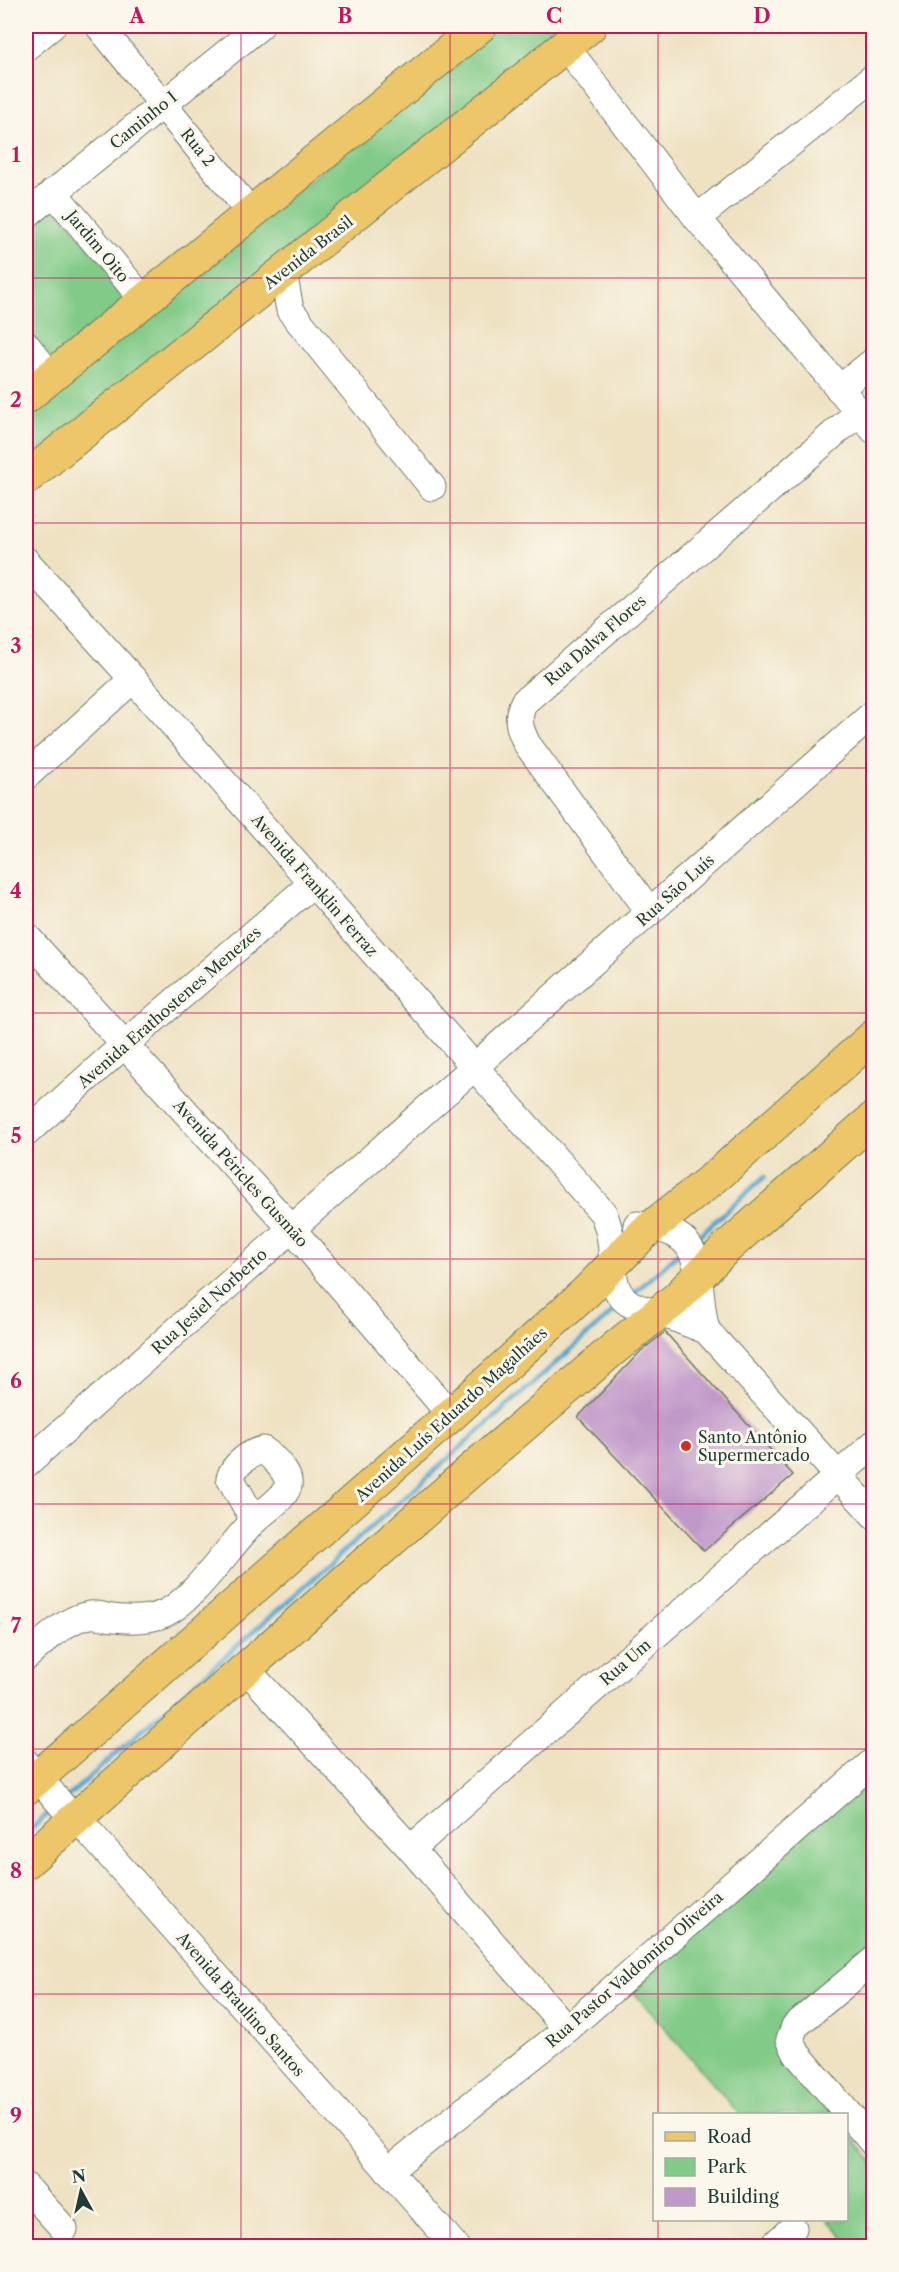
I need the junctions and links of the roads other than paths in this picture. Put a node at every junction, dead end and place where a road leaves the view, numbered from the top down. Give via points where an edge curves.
1 (52, 26) edge
2 (99, 26) edge
3 (260, 26) edge
4 (480, 26) edge
5 (590, 26) edge
6 (569, 36) edge
7 (26, 47) edge
8 (873, 77) edge
9 (163, 104) junction
10 (53, 192) junction
11 (251, 213) junction
12 (26, 215) edge
13 (697, 218) junction
14 (283, 272) junction
15 (143, 299) junction
16 (247, 300) junction
17 (290, 310) junction
18 (26, 345) edge
19 (873, 361) edge
20 (51, 376) junction
21 (839, 389) junction
22 (26, 397) edge
23 (866, 421) edge
24 (26, 478) edge
25 (432, 488) dead end
26 (26, 561) edge
27 (133, 678) junction
28 (873, 713) edge
29 (26, 776) edge
30 (313, 883) junction
31 (650, 912) junction
32 (26, 936) edge
33 (873, 1036) edge
34 (124, 1045) junction
35 (474, 1065) junction
36 (873, 1118) edge
37 (26, 1133) edge
38 (603, 1213) junction
39 (291, 1228) junction
40 (661, 1228) junction
41 (698, 1269) junction
42 (614, 1274) junction
43 (648, 1312) junction
44 (706, 1330) junction
45 (451, 1415) junction
46 (873, 1444) edge
47 (26, 1464) edge
48 (838, 1475) junction
49 (873, 1515) edge
50 (254, 1520) dead end
51 (26, 1657) edge
52 (246, 1669) junction
53 (873, 1761) edge
54 (34, 1779) edge
55 (71, 1813) junction
56 (411, 1849) junction
57 (26, 1863) edge
58 (873, 1960) edge
59 (567, 2029) junction
60 (847, 2113) edge
61 (848, 2114) edge
62 (873, 2144) edge
63 (388, 2171) junction
64 (26, 2187) edge
65 (793, 2228) dead end
66 (64, 2229) dead end
67 (455, 2247) edge
68 (773, 2247) edge

1 - 7 street
2 - 9 street, Rua 2
3 - 9 street, Caminho I
4 - 11 main road
5 - 6 main road, Avenida Brasil
6 - 13 street
6 - 14 main road, Avenida Brasil
8 - 13 street
9 - 10 street, Caminho I
9 - 11 street, Rua 2
10 - 12 street, Caminho I
10 - 15 street, Jardim Oito
11 - 15 main road
13 - 21 street
14 - 16 main road, Avenida Brasil
14 - 17 street
15 - 20 main road
16 - 17 street
16 - 24 main road, Avenida Brasil
17 - 25 street
18 - 20 street
19 - 21 street
20 - 22 main road
21 - 23 street
23 - 31 street, Rua Dalva Flores via 524,702 518,714 519,728 527,744
26 - 27 street, Avenida Franklin Ferraz
27 - 29 street
27 - 30 street, Avenida Franklin Ferraz
28 - 31 street, Rua São Luís
30 - 34 street, Avenida Erathostenes Menezes
30 - 35 street, Avenida Franklin Ferraz
31 - 35 street, Rua São Luís
32 - 34 street, Avenida Péricles Gusmão
33 - 40 main road, Avenida Luís Eduardo Magalhães
34 - 37 street, Avenida Erathostenes Menezes
34 - 39 street, Avenida Péricles Gusmão
35 - 38 street, Avenida Franklin Ferraz
35 - 39 street, Rua Jesiel Norberto
36 - 41 main road
38 - 40 street via 627,1224
38 - 42 street via 612,1237
39 - 45 street, Avenida Péricles Gusmão
39 - 47 street, Rua Jesiel Norberto
40 - 41 street via 687,1243
40 - 42 main road, Avenida Luís Eduardo Magalhães
41 - 43 main road via 676,1299
41 - 44 street
42 - 43 street via 621,1296 629,1305
42 - 45 main road, Avenida Luís Eduardo Magalhães via 585,1293
43 - 44 street
43 - 52 main road
44 - 48 street
45 - 54 main road, Avenida Luís Eduardo Magalhães
46 - 48 street, Rua Um
48 - 49 street
48 - 56 street, Rua Um
50 - 51 street via 182,1603 164,1614 143,1619 92,1614 74,1619
52 - 55 main road
52 - 56 street
53 - 59 street, Rua Pastor Valdomiro Oliveira
54 - 55 street, Avenida Braulino Santos
55 - 57 main road
55 - 63 street, Avenida Braulino Santos
56 - 59 street
58 - 60 street via 795,2026 790,2039 797,2054
59 - 63 street, Rua Pastor Valdomiro Oliveira
61 - 62 street
63 - 67 street, Avenida Braulino Santos
64 - 66 street
65 - 68 street

